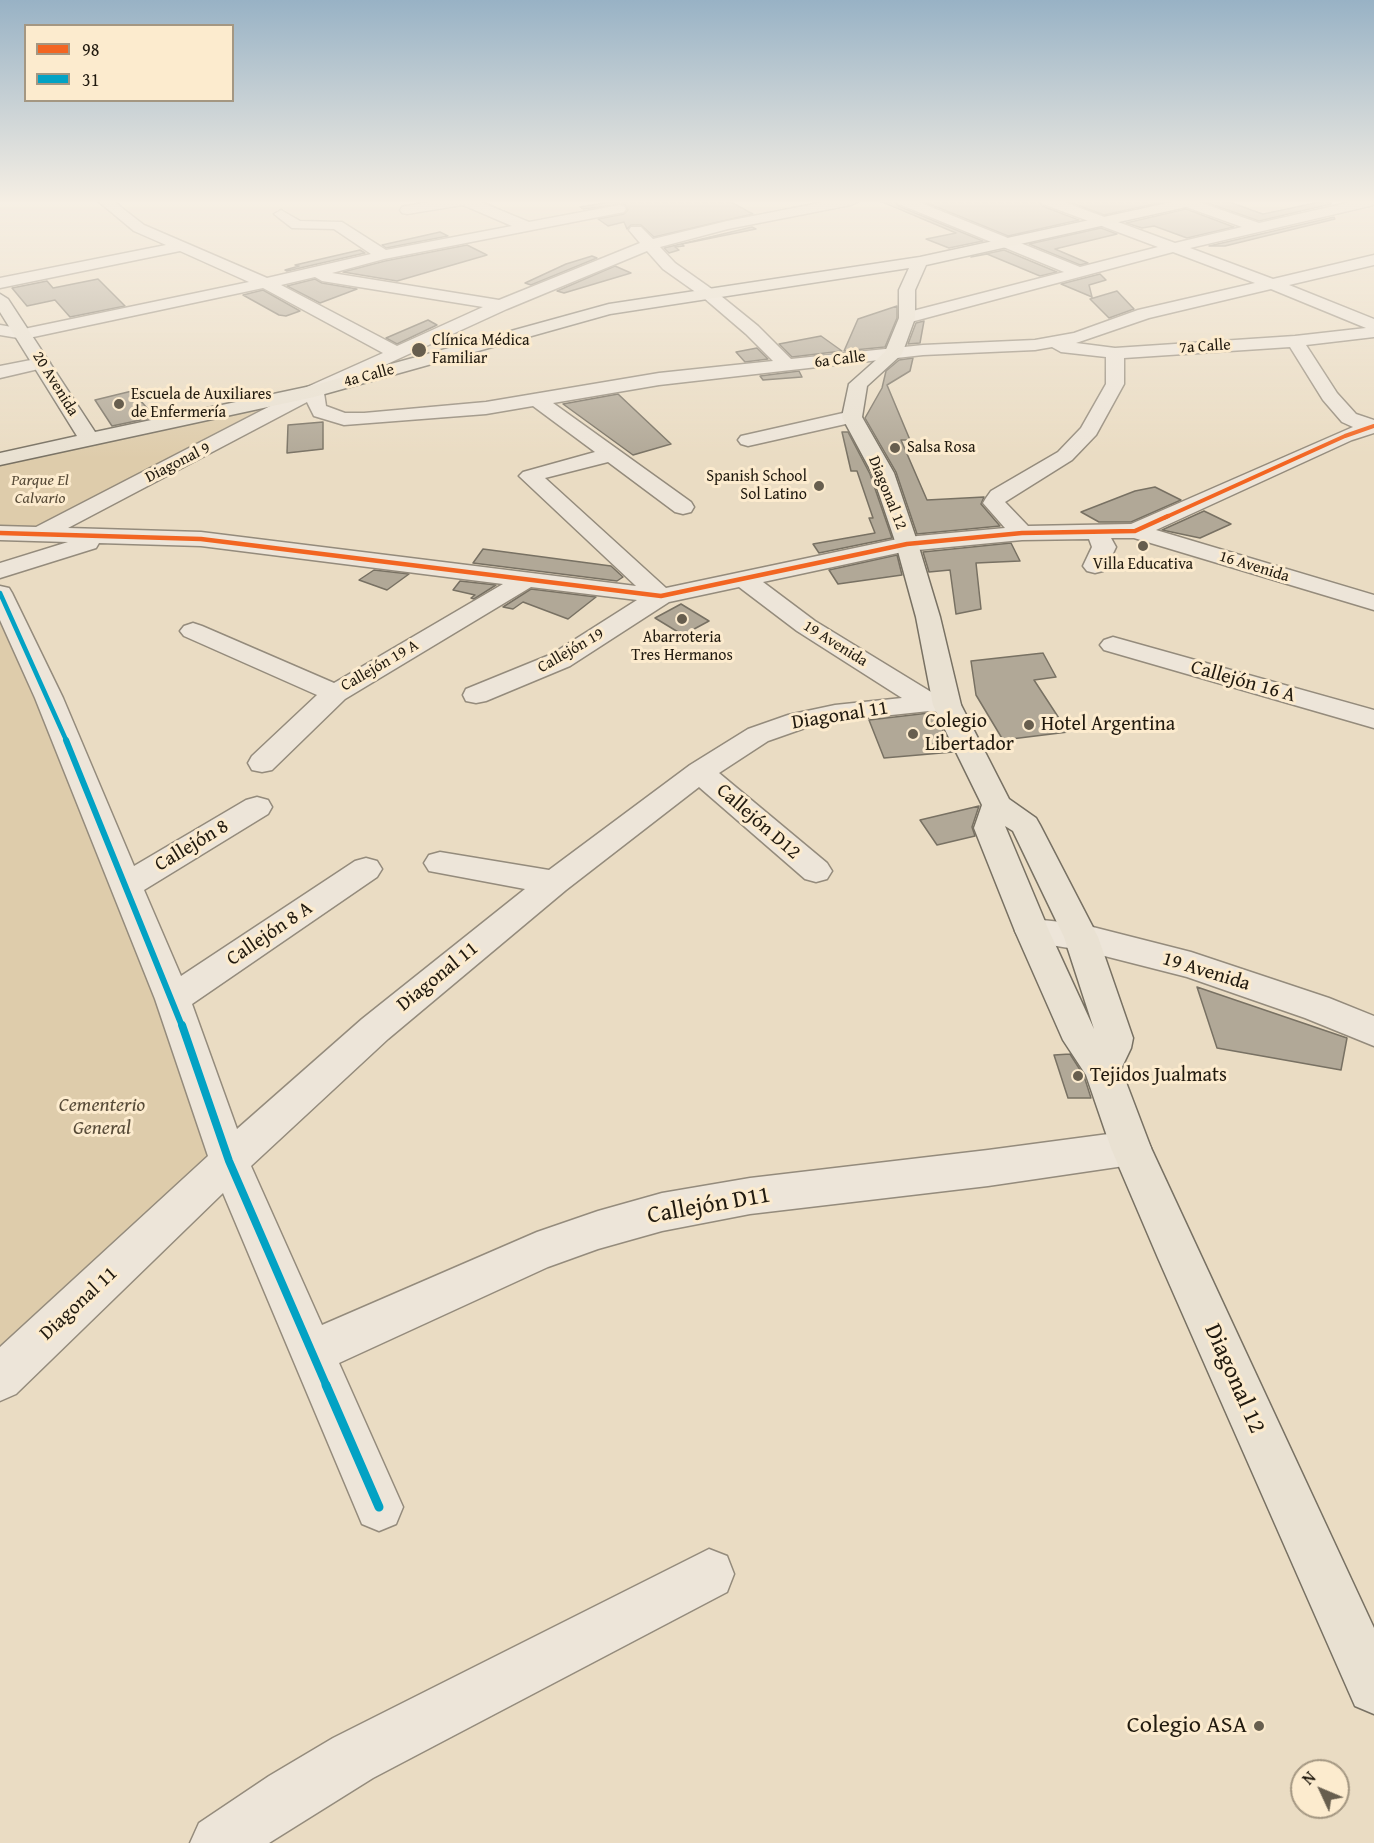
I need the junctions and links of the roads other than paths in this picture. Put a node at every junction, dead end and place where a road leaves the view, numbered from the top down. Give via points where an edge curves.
1 (246, 287) edge
2 (273, 287) edge
3 (390, 287) edge
4 (545, 287) edge
5 (699, 287) edge
6 (761, 287) edge
7 (908, 287) edge
8 (1018, 287) edge
9 (1254, 287) edge
10 (1280, 287) edge
11 (710, 295) junction
12 (0, 298) edge
13 (501, 305) junction
14 (907, 318) junction
15 (1374, 325) edge
16 (0, 330) edge
17 (1374, 332) edge
18 (24, 334) junction
19 (1086, 335) junction
20 (1295, 341) junction
21 (1035, 345) junction
22 (395, 352) junction
23 (893, 354) junction
24 (1115, 354) junction
25 (41, 363) junction
26 (788, 366) junction
27 (0, 372) edge
28 (314, 391) junction
29 (537, 400) junction
30 (852, 417) junction
31 (1349, 418) junction
32 (1372, 426) edge
33 (90, 440) junction
34 (748, 440) dead end
35 (612, 454) junction
36 (0, 459) edge
37 (683, 507) dead end
38 (1096, 530) junction
39 (1135, 531) junction
40 (0, 533) edge
41 (1022, 533) junction
42 (41, 534) junction
43 (113, 535) junction
44 (907, 544) junction
45 (0, 554) edge
46 (1095, 566) dead end
47 (0, 572) edge
48 (528, 579) junction
49 (744, 579) junction
50 (0, 593) edge
51 (661, 596) junction
52 (1374, 603) edge
53 (193, 631) dead end
54 (1113, 645) dead end
55 (335, 693) junction
56 (476, 695) dead end
57 (938, 704) junction
58 (1374, 719) edge
59 (262, 763) dead end
60 (700, 772) junction
61 (997, 805) junction
62 (256, 807) dead end
63 (440, 863) dead end
64 (366, 869) dead end
65 (816, 871) dead end
66 (555, 882) junction
67 (127, 885) junction
68 (1032, 931) junction
69 (1081, 937) junction
70 (173, 999) junction
71 (1374, 1031) edge
72 (1102, 1069) junction
73 (1131, 1148) junction
74 (229, 1161) junction
75 (311, 1353) junction
76 (0, 1378) edge
77 (379, 1507) dead end
78 (709, 1574) dead end
79 (1374, 1686) edge
80 (219, 1843) edge

1 - 18 street
2 - 22 street
3 - 13 street
4 - 13 street, Diagonal 9
5 - 11 street
6 - 11 main road, 4a Calle
7 - 14 main road
8 - 14 street
9 - 19 street, 6a Calle via 1143,314
10 - 15 street
11 - 26 street
11 - 28 main road, 4a Calle via 609,309
12 - 18 main road, 20 Avenida
13 - 22 street, Diagonal 9
14 - 23 main road
16 - 18 street
17 - 20 street, 7a Calle
18 - 25 main road, 20 Avenida
19 - 21 street, 6a Calle
19 - 24 street
20 - 24 street, 7a Calle
20 - 31 street
21 - 23 street, 6a Calle
21 - 24 street, 7a Calle
22 - 28 street, Diagonal 9
23 - 26 street, 6a Calle
23 - 30 main road via 858,384
24 - 41 street via 1115,384 1089,430 1065,456 999,496 994,503
25 - 27 street
25 - 33 main road, 20 Avenida
26 - 29 street, 6a Calle via 659,379
28 - 29 street, 6a Calle via 321,412 345,419
28 - 33 main road, 4a Calle
28 - 42 street, Diagonal 9
29 - 35 street
30 - 34 street
30 - 44 main road, Diagonal 12 via 883,473
31 - 32 street
31 - 39 street via 1168,505
32 - 39 street
33 - 36 main road, 4a Calle
35 - 37 street
35 - 51 street via 530,476
38 - 39 street
38 - 41 street
38 - 46 street via 1104,547
39 - 52 street, 16 Avenida
40 - 42 street
41 - 44 street
42 - 43 street
42 - 45 street, Diagonal 9
43 - 47 street
43 - 48 street via 201,539
44 - 49 street
44 - 57 main road, Diagonal 12 via 928,617
48 - 51 street
48 - 55 street, Callejón 19 A
49 - 51 street
49 - 57 street, 19 Avenida via 806,626
50 - 67 street via 49,698
51 - 56 street, Callejón 19 via 561,660
53 - 55 street, Callejón 19 A
54 - 58 street, Callejón 16 A
55 - 59 street
57 - 60 street, Diagonal 11 via 835,713 780,726 758,735
57 - 61 main road, Diagonal 12
60 - 65 street, Callejón D12
60 - 66 street, Diagonal 11
61 - 68 main road, Diagonal 12 via 989,828
61 - 69 main road, Diagonal 12 via 1025,825
62 - 67 street, Callejón 8
63 - 66 street
64 - 70 street, Callejón 8 A
66 - 74 street, Diagonal 11 via 383,1022
67 - 70 street
68 - 69 street, 19 Avenida
68 - 72 main road, Diagonal 12 via 1081,1040
69 - 71 street, 19 Avenida via 1191,965
69 - 72 main road, Diagonal 12 via 1115,1038
70 - 74 street
72 - 73 main road, Diagonal 12
73 - 75 street, Callejón D11 via 750,1196 662,1212 537,1252
73 - 79 main road, Diagonal 12
74 - 75 street
74 - 76 street, Diagonal 11
75 - 77 street
78 - 80 street via 353,1758

